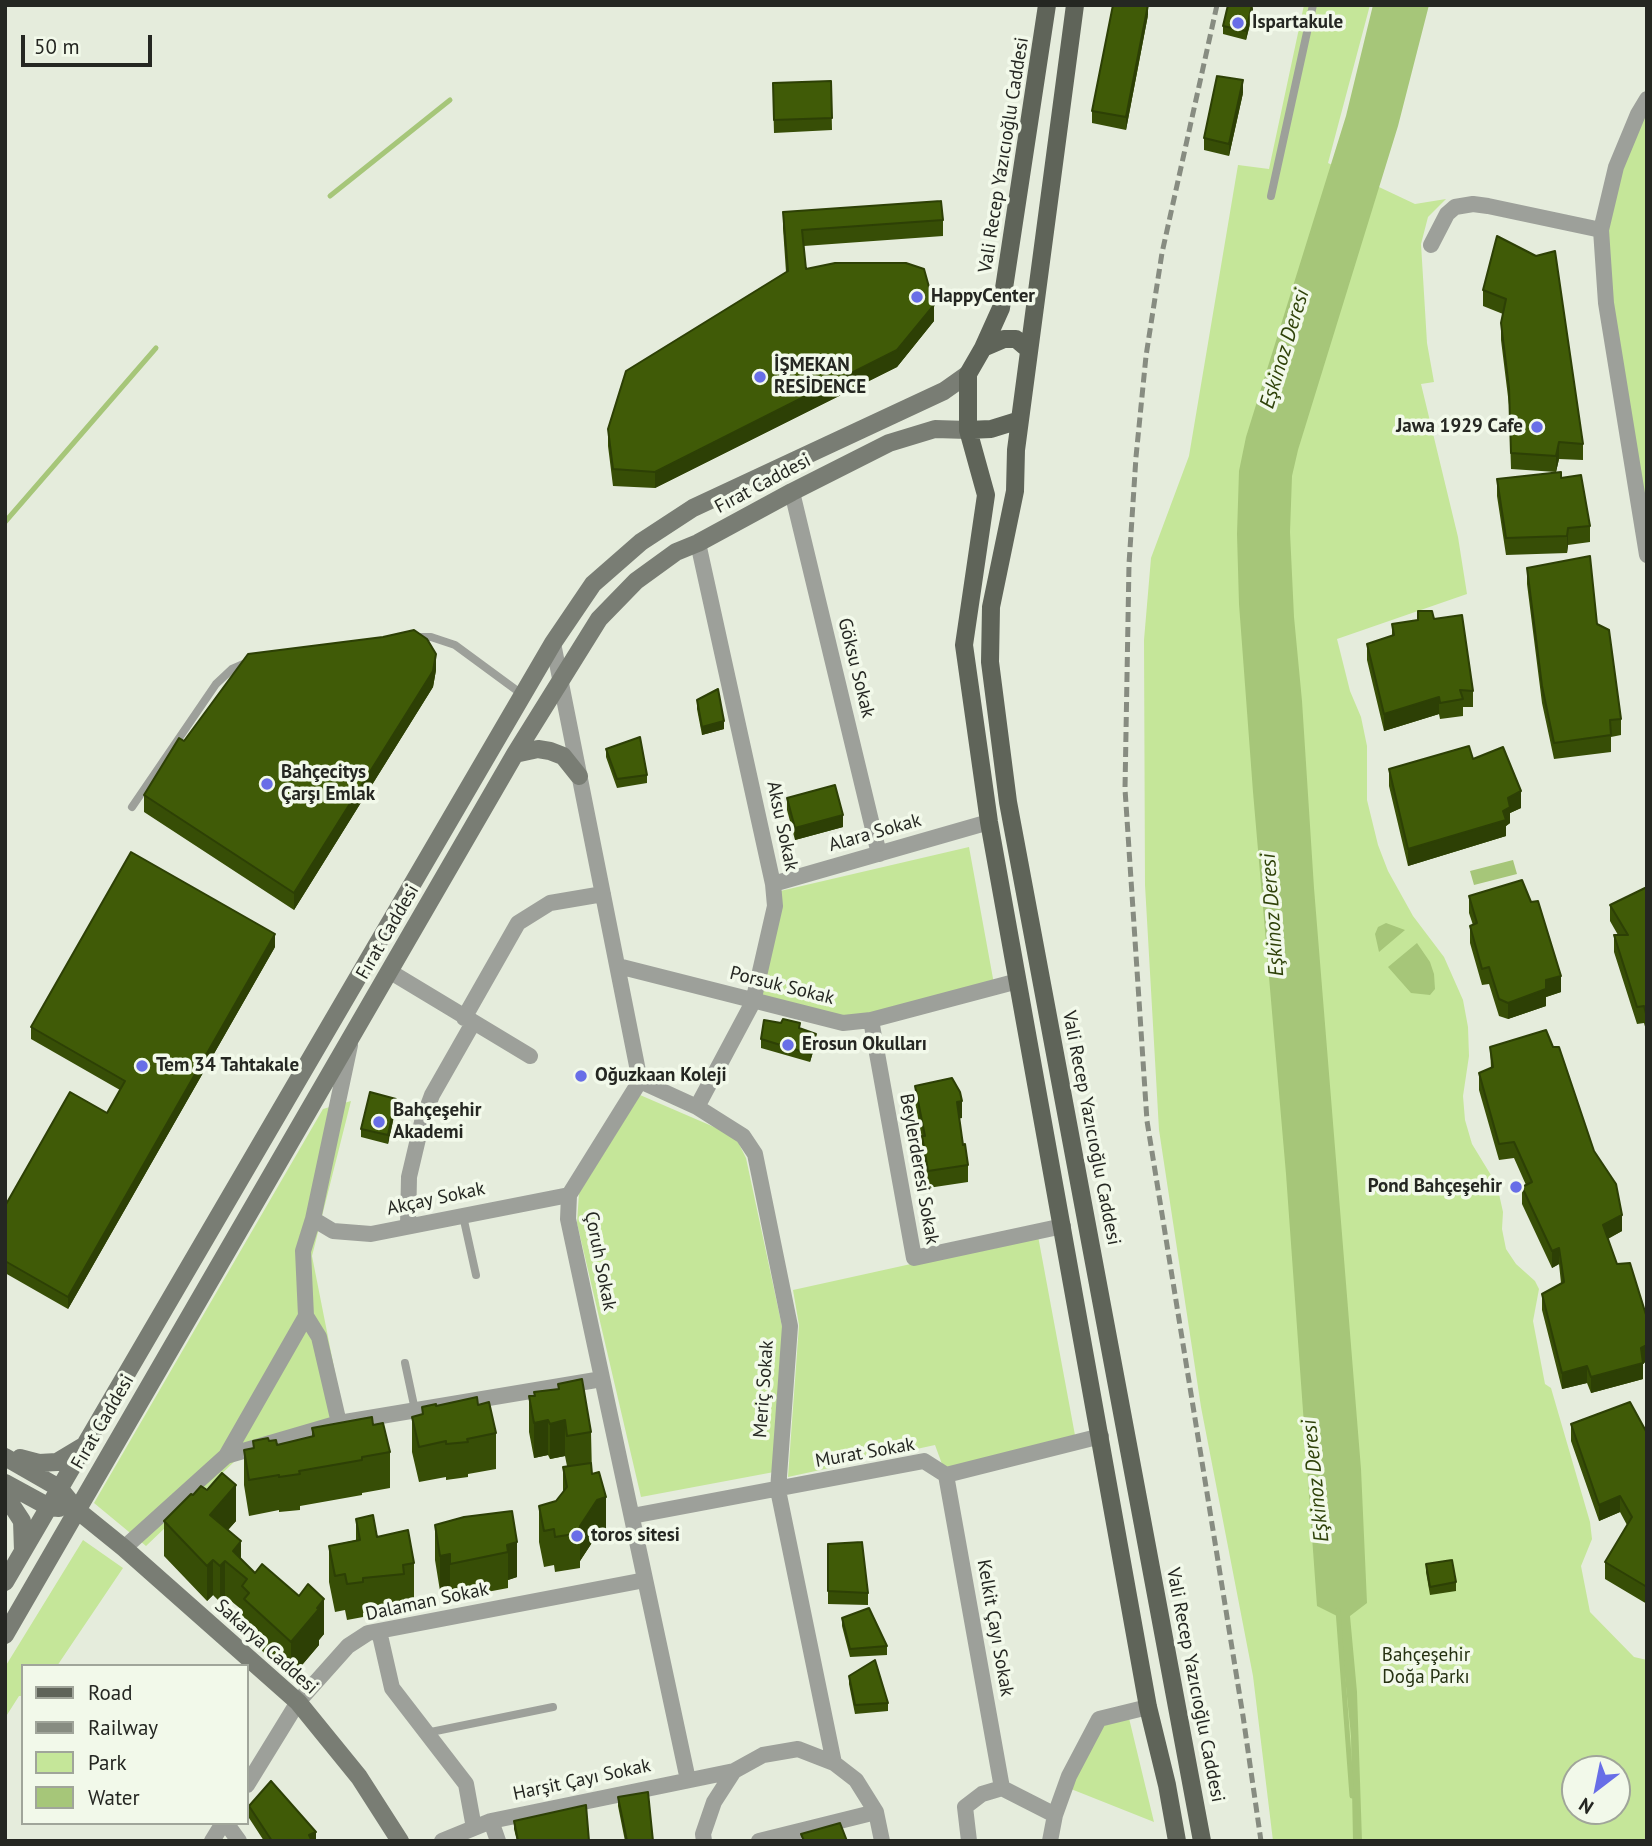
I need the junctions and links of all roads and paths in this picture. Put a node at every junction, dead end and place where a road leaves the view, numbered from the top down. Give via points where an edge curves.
1 (1047, 5) edge
2 (1075, 5) edge
3 (1313, 5) edge
4 (1647, 99) edge
5 (1271, 196) dead end
6 (1601, 230) junction
7 (1431, 245) dead end
8 (983, 348) junction
9 (1030, 350) junction
10 (968, 374) junction
11 (1020, 420) junction
12 (968, 430) junction
13 (792, 492) junction
14 (698, 543) junction
15 (1647, 555) edge
16 (405, 638) edge
17 (553, 643) junction
18 (254, 660) edge
19 (561, 681) junction
20 (523, 695) junction
21 (515, 754) junction
22 (579, 776) junction
23 (132, 807) dead end
24 (989, 822) junction
25 (879, 854) junction
26 (773, 884) junction
27 (603, 894) junction
28 (618, 966) junction
29 (389, 971) junction
30 (1018, 981) junction
31 (753, 1002) junction
32 (871, 1020) junction
33 (469, 1021) junction
34 (352, 1038) junction
35 (530, 1056) dead end
36 (640, 1081) junction
37 (697, 1107) junction
38 (569, 1195) junction
39 (463, 1214) junction
40 (313, 1219) junction
41 (408, 1226) junction
42 (1063, 1226) junction
43 (476, 1275) dead end
44 (306, 1316) junction
45 (405, 1363) dead end
46 (602, 1379) junction
47 (415, 1410) junction
48 (339, 1423) junction
49 (1101, 1436) junction
50 (84, 1445) junction
51 (5, 1455) edge
52 (226, 1456) junction
53 (946, 1475) junction
54 (5, 1483) edge
55 (59, 1488) junction
56 (778, 1490) junction
57 (5, 1495) edge
58 (48, 1507) junction
59 (76, 1510) junction
60 (632, 1516) junction
61 (124, 1548) junction
62 (23, 1551) junction
63 (645, 1580) junction
64 (5, 1582) edge
65 (379, 1631) junction
66 (5, 1634) edge
67 (298, 1702) junction
68 (553, 1707) dead end
69 (1148, 1707) junction
70 (426, 1733) junction
71 (834, 1763) junction
72 (734, 1770) junction
73 (688, 1780) junction
74 (248, 1783) edge
75 (1002, 1788) junction
76 (876, 1812) junction
77 (1055, 1815) junction
78 (491, 1821) junction
79 (223, 1825) edge
80 (226, 1825) edge
81 (474, 1828) junction
82 (212, 1841) edge
83 (239, 1841) edge
84 (400, 1841) edge
85 (442, 1841) edge
86 (498, 1841) edge
87 (704, 1841) edge
88 (759, 1841) edge
89 (883, 1841) edge
90 (969, 1841) edge
91 (1051, 1841) edge
92 (1177, 1841) edge
93 (1202, 1841) edge

1 - 8 main road, Vali Recep Yazıcıoğlu Caddesi via 1001,308
2 - 9 main road
3 - 5 lane
4 - 6 street via 1616,167
6 - 7 street via 1473,204 1455,207 1447,214
6 - 15 street via 1606,303
8 - 9 main road via 1016,339
8 - 10 main road, Vali Recep Yazıcıoğlu Caddesi
9 - 11 main road, Vali Recep Yazıcıoğlu Caddesi
10 - 12 main road
10 - 17 main road, Fırat Caddesi via 944,391 693,508 651,535 593,584
11 - 12 main road
11 - 93 main road, Vali Recep Yazıcıoğlu Caddesi via 1015,491 991,607 991,674 1011,815
12 - 13 main road, Fırat Caddesi via 935,429 889,443
12 - 24 main road via 986,495 964,646
13 - 14 main road, Fırat Caddesi
13 - 25 street, Göksu Sokak
14 - 19 main road, Fırat Caddesi via 676,552 636,580 599,619
14 - 26 street, Aksu Sokak
16 - 20 lane via 455,645
17 - 19 street
17 - 20 main road, Fırat Caddesi
18 - 23 lane via 232,669 216,684
19 - 21 main road, Fırat Caddesi
19 - 22 street
20 - 50 main road, Fırat Caddesi
21 - 22 main road via 550,751 563,756
21 - 29 main road, Fırat Caddesi
22 - 27 street
24 - 25 street, Alara Sokak
24 - 30 main road
25 - 26 street, Alara Sokak
26 - 31 street, Aksu Sokak via 775,906
27 - 28 street
27 - 33 street via 550,903 518,923
28 - 31 street, Porsuk Sokak
28 - 36 street
29 - 33 street
29 - 34 main road, Fırat Caddesi
30 - 32 street, Porsuk Sokak
30 - 42 main road
31 - 32 street, Porsuk Sokak via 843,1023
31 - 37 street, Aksu Sokak
32 - 42 street, Beylerderesi Sokak via 914,1258
33 - 35 street
33 - 41 street via 422,1122 409,1177
34 - 40 street
34 - 59 main road, Fırat Caddesi
36 - 37 street, Meriç Sokak
36 - 38 street, Çoruh Sokak
37 - 56 street, Meriç Sokak via 743,1136 755,1153 790,1326
38 - 39 street, Akçay Sokak
38 - 46 street, Çoruh Sokak via 568,1219
39 - 41 street, Akçay Sokak
39 - 43 lane
40 - 41 street, Akçay Sokak via 332,1231 371,1234
40 - 44 street via 303,1251
42 - 49 main road
44 - 48 street via 319,1336
44 - 52 street
45 - 47 lane
46 - 47 street
46 - 60 street, Çoruh Sokak
47 - 48 street
48 - 52 street
49 - 53 street
49 - 69 main road
50 - 51 main road, Fırat Caddesi via 57,1462
50 - 55 main road, Fırat Caddesi
51 - 55 main road
52 - 61 street
53 - 56 street, Murat Sokak via 924,1461
53 - 75 street, Kelkit Çayı Sokak
54 - 58 main road
55 - 58 main road, Fırat Caddesi
55 - 59 main road, Sakarya Caddesi
56 - 60 street, Murat Sokak
56 - 71 street, Meriç Sokak
57 - 62 main road via 22,1521
58 - 59 main road
58 - 62 main road, Fırat Caddesi
59 - 61 main road, Sakarya Caddesi
59 - 66 main road, Fırat Caddesi
60 - 63 street, Çoruh Sokak
61 - 67 main road, Sakarya Caddesi
62 - 64 main road, Fırat Caddesi
63 - 65 street, Dalaman Sokak
63 - 73 street, Çoruh Sokak
65 - 67 street, Dalaman Sokak via 348,1646
65 - 70 street via 392,1688
67 - 74 street, Dalaman Sokak
67 - 84 main road, Sakarya Caddesi via 359,1777
68 - 70 lane
69 - 77 street via 1099,1718
69 - 92 main road
70 - 81 street via 466,1784
71 - 72 street, Harşit Çayı Sokak via 797,1749 763,1755
71 - 76 street via 856,1780
72 - 73 street, Harşit Çayı Sokak
72 - 87 street via 714,1802 702,1834
73 - 78 street, Harşit Çayı Sokak
75 - 77 street
75 - 90 street via 982,1794 965,1807
76 - 88 street
76 - 89 street
77 - 91 street
78 - 81 street, Harşit Çayı Sokak
78 - 86 street
79 - 82 street
80 - 83 street
81 - 85 street, Harşit Çayı Sokak

